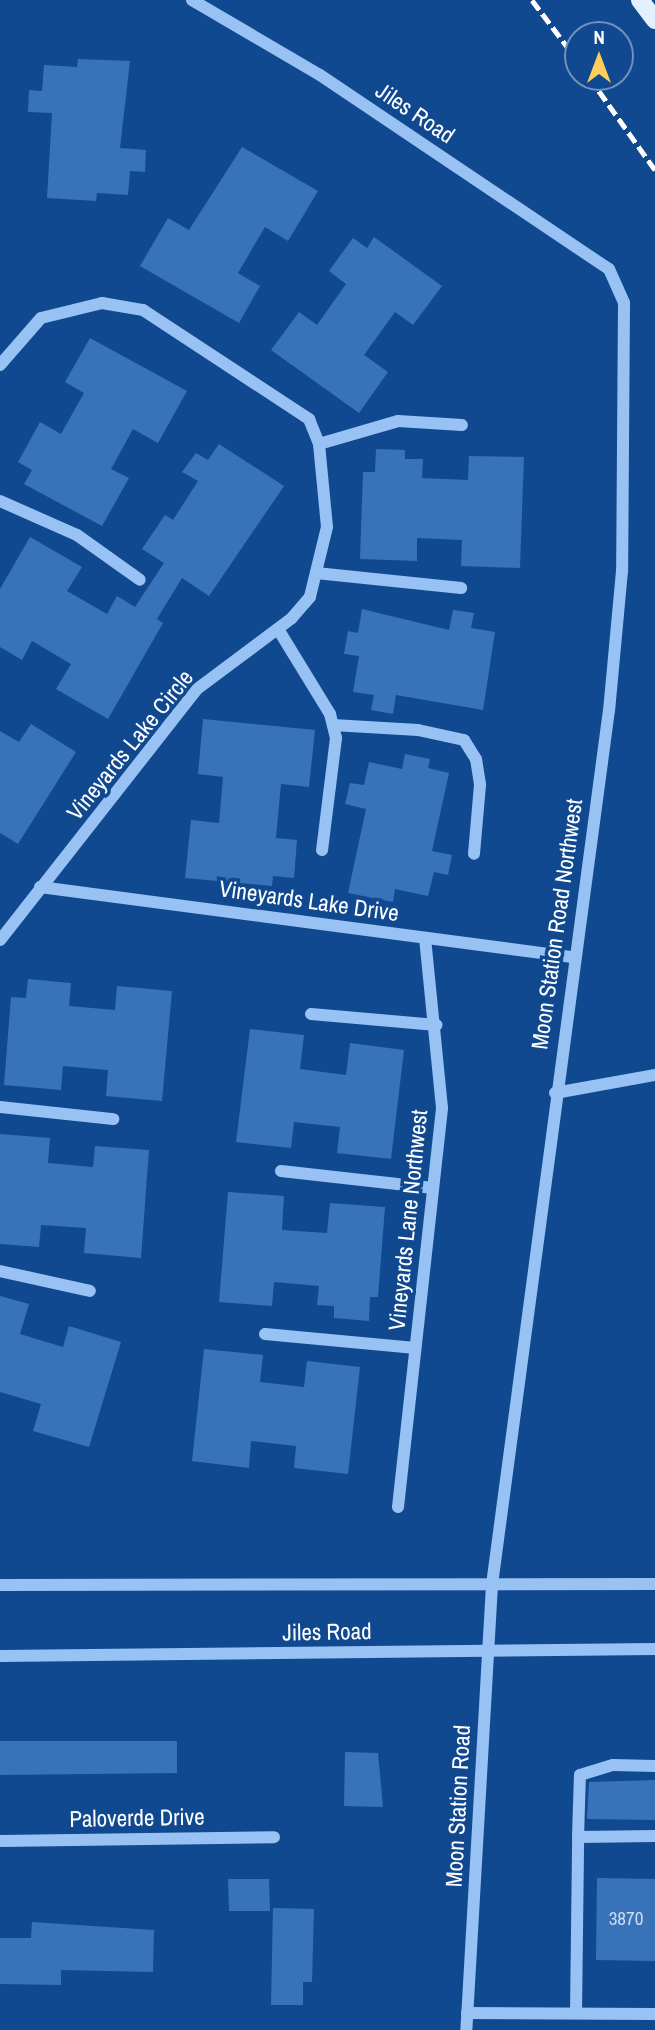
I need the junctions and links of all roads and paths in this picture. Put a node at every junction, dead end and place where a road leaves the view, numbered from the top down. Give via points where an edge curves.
1 (192, 0) edge
2 (640, 0) edge
3 (655, 20) edge
4 (610, 269) joint
5 (0, 365) edge
6 (462, 425) dead end
7 (319, 444) junction
8 (0, 502) edge
9 (316, 573) junction
10 (140, 580) dead end
11 (461, 588) dead end
12 (278, 629) junction
13 (333, 725) junction
14 (322, 850) dead end
15 (474, 854) dead end
16 (40, 887) junction
17 (425, 937) junction
18 (0, 940) edge
19 (572, 957) junction
20 (311, 1014) dead end
21 (437, 1025) junction
22 (655, 1075) edge
23 (555, 1093) junction
24 (0, 1107) edge
25 (113, 1119) dead end
26 (281, 1171) dead end
27 (433, 1188) junction
28 (0, 1271) edge
29 (90, 1291) dead end
30 (265, 1334) dead end
31 (415, 1348) junction
32 (398, 1507) dead end
33 (655, 1584) edge
34 (0, 1585) edge
35 (492, 1585) junction
36 (655, 1649) edge
37 (488, 1651) junction
38 (0, 1656) edge
39 (655, 1766) edge
40 (655, 1836) edge
41 (274, 1838) dead end
42 (578, 1838) junction
43 (0, 1841) edge
44 (467, 2013) junction
45 (576, 2014) junction
46 (655, 2014) edge
47 (466, 2030) edge

1 - 4 street, Jiles Road via 320,75
2 - 3 main road
4 - 19 street, Moon Station Road Northwest via 624,303 622,571 609,710
5 - 7 street, Vineyards Lake Circle via 7,350 41,318 102,303 143,310 309,419
6 - 7 street via 398,421
7 - 9 street, Vineyards Lake Circle via 327,527
8 - 10 street via 77,535
9 - 11 street
9 - 12 street, Vineyards Lake Circle via 310,597
12 - 13 street
12 - 16 street, Vineyards Lake Circle via 197,689
13 - 14 street
13 - 15 street via 418,730 464,740 476,759 480,785
16 - 17 street, Vineyards Lake Drive
16 - 18 street, Vineyards Lake Circle
17 - 19 street, Vineyards Lake Drive
17 - 21 street, Vineyards Lane Northwest
19 - 23 street, Moon Station Road Northwest
20 - 21 street
21 - 27 street, Vineyards Lane Northwest via 442,1108
22 - 23 street
23 - 35 street, Moon Station Road Northwest
24 - 25 street
26 - 27 street
27 - 31 street, Vineyards Lane Northwest
28 - 29 street
30 - 31 street
31 - 32 street, Vineyards Lane Northwest
33 - 35 street, Jiles Road
34 - 35 street, Jiles Road
35 - 37 street, Moon Station Road
36 - 37 street, Jiles Road
37 - 38 street, Jiles Road
37 - 44 street, Moon Station Road
39 - 42 street via 612,1765 580,1775
40 - 42 street
41 - 43 street, Paloverde Drive
42 - 45 street
44 - 45 street
44 - 47 street, Moon Station Road
45 - 46 street

